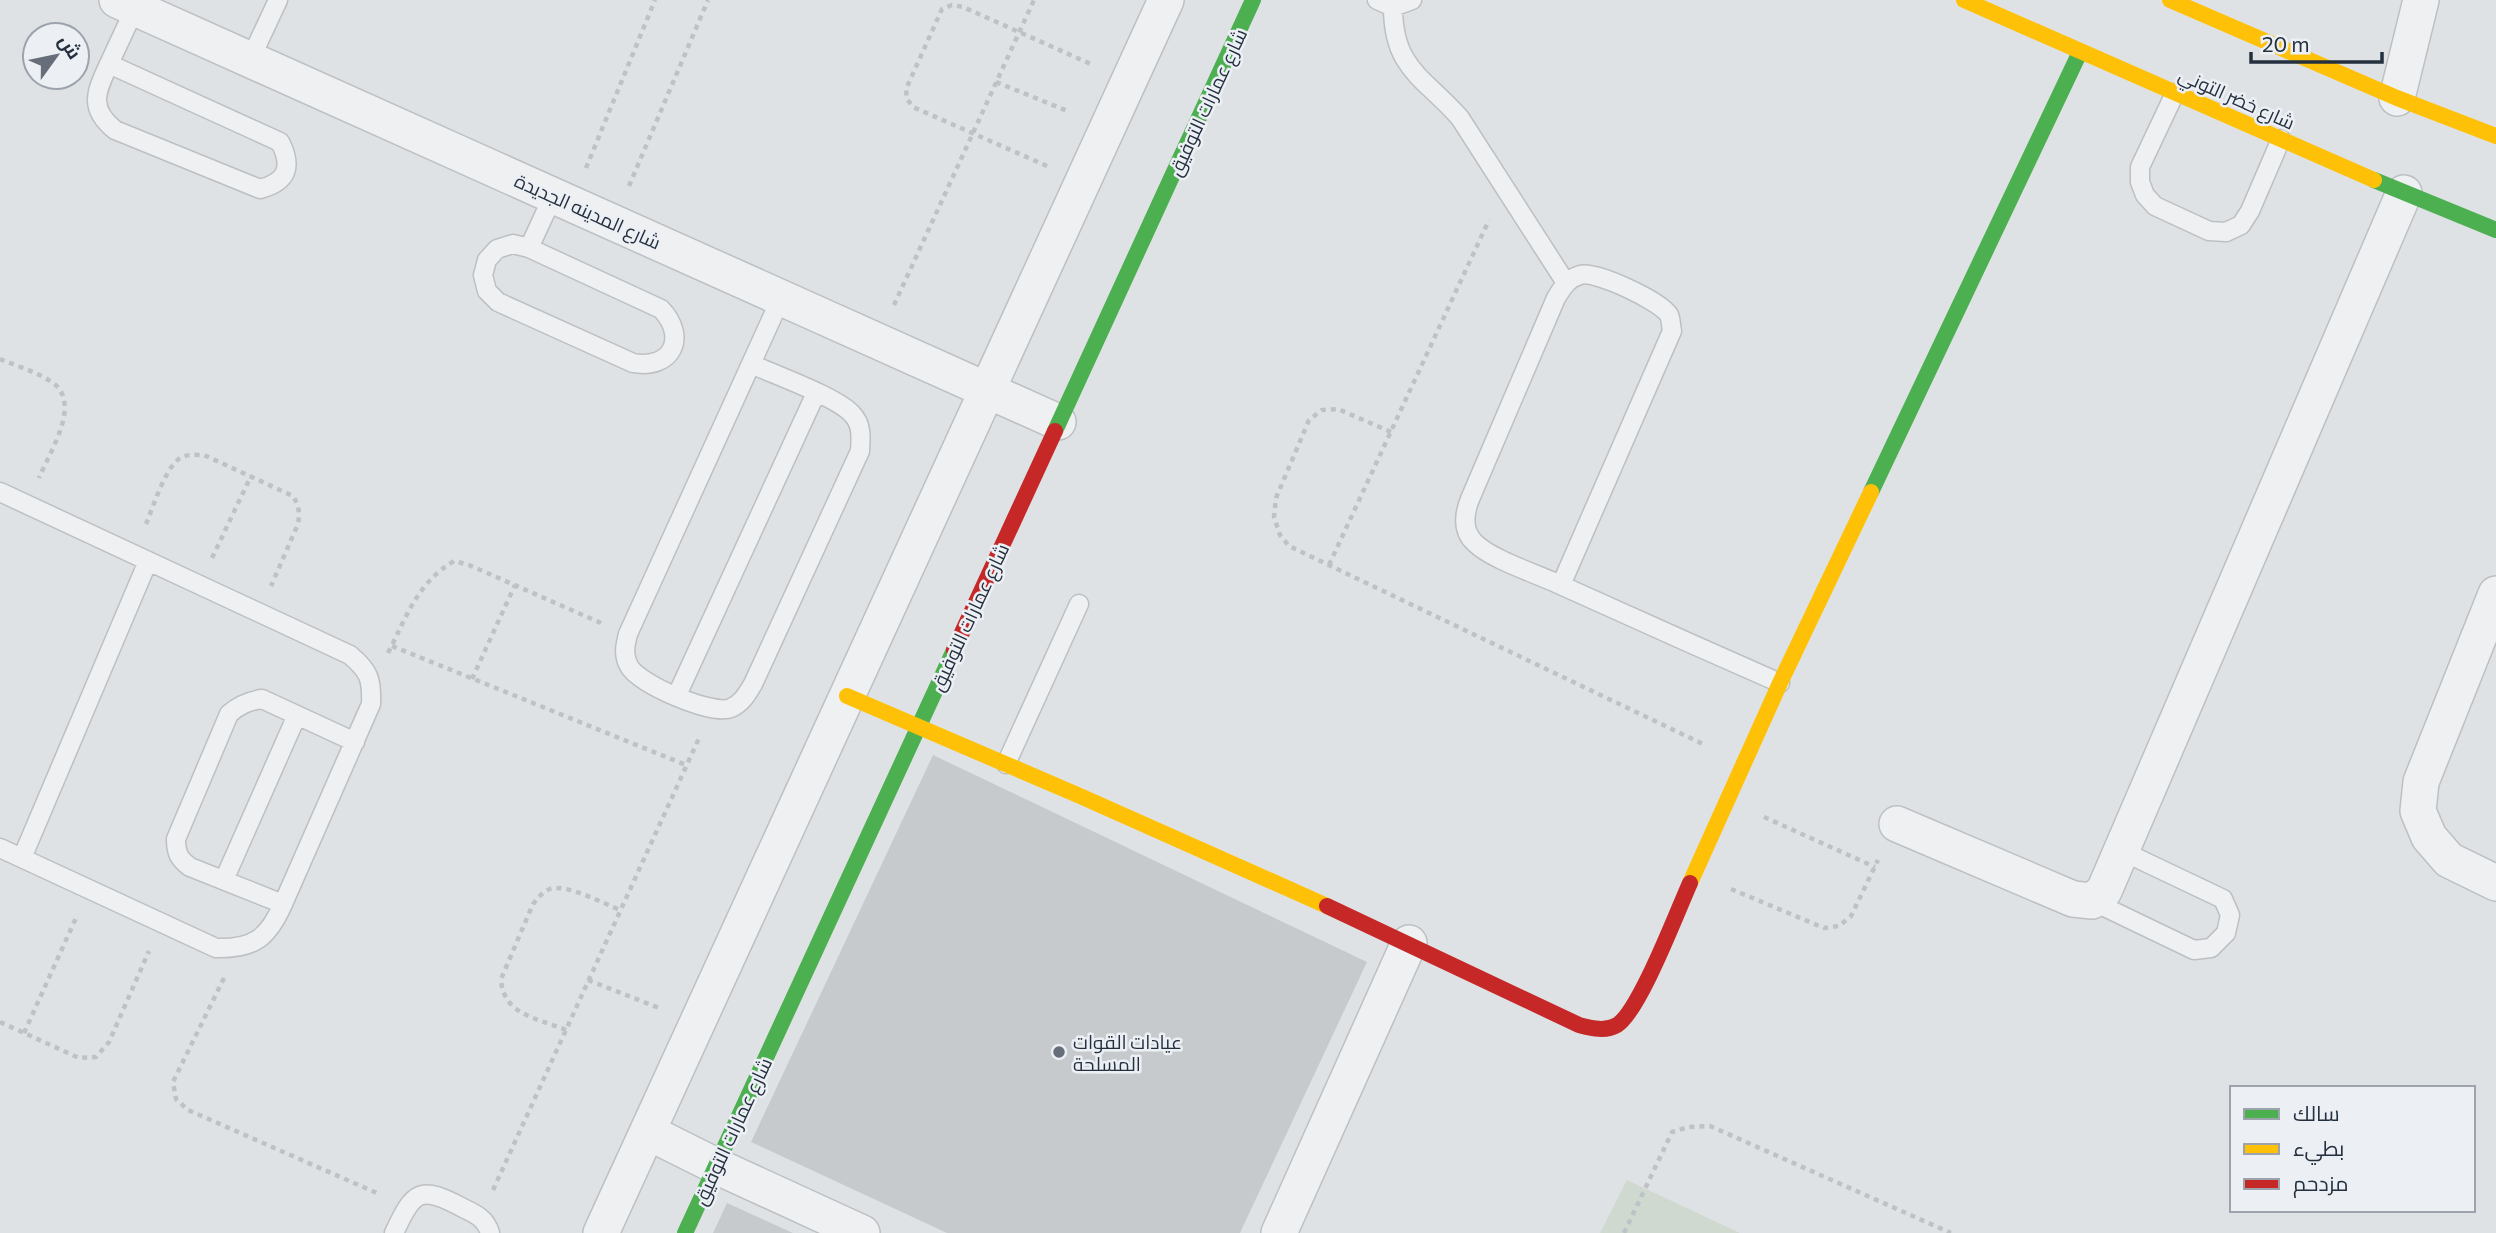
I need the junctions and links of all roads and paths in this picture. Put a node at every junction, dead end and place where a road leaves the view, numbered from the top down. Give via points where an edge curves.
1 (278, 0) edge
2 (655, 0) edge
3 (708, 0) edge
4 (1034, 0) edge
5 (1166, 0) edge
6 (1254, 0) edge
7 (1412, 0) edge
8 (1964, 0) edge
9 (2170, 0) edge
10 (2421, 0) edge
11 (1385, 3) edge
12 (126, 4) edge
13 (1020, 32) junction
14 (2080, 52) junction
15 (250, 60) junction
16 (109, 64) junction
17 (1129, 81) junction
18 (996, 82) junction
19 (2175, 93) junction
20 (2397, 98) junction
21 (1108, 128) junction
22 (972, 134) junction
23 (2496, 136) edge
24 (2281, 139) junction
25 (1083, 182) junction
26 (1504, 187) junction
27 (2404, 193) junction
28 (562, 200) junction
29 (614, 223) junction
30 (2496, 230) edge
31 (529, 248) junction
32 (1566, 283) junction
33 (781, 298) junction
34 (877, 341) junction
35 (0, 359) edge
36 (751, 364) junction
37 (987, 390) junction
38 (816, 393) junction
39 (1058, 422) junction
40 (1391, 432) junction
41 (251, 476) junction
42 (0, 492) edge
43 (28, 505) junction
44 (140, 558) junction
45 (1329, 565) junction
46 (199, 585) junction
47 (515, 585) junction
48 (1562, 586) junction
49 (2496, 594) edge
50 (1079, 604) dead end
51 (260, 613) junction
52 (628, 634) junction
53 (392, 646) junction
54 (472, 679) junction
55 (1780, 683) junction
56 (372, 685) junction
57 (677, 695) junction
58 (847, 696) junction
59 (712, 710) junction
60 (297, 715) junction
61 (918, 729) junction
62 (355, 742) junction
63 (1006, 764) junction
64 (1744, 764) junction
65 (687, 765) junction
66 (1727, 801) junction
67 (1897, 824) joint
68 (0, 848) edge
69 (2122, 850) junction
70 (22, 858) junction
71 (1875, 867) junction
72 (1695, 873) junction
73 (224, 880) junction
74 (2496, 883) edge
75 (89, 889) junction
76 (2092, 901) junction
77 (283, 904) junction
78 (620, 910) junction
79 (162, 923) junction
80 (1409, 943) junction
81 (238, 949) junction
82 (588, 980) junction
83 (0, 1022) edge
84 (698, 1022) junction
85 (566, 1030) junction
86 (23, 1033) junction
87 (648, 1132) junction
88 (716, 1166) junction
89 (406, 1206) junction
90 (481, 1217) junction
91 (394, 1233) edge
92 (490, 1233) edge
93 (601, 1233) edge
94 (685, 1233) edge
95 (862, 1233) edge
96 (1279, 1233) edge
97 (1624, 1233) edge
98 (1951, 1233) edge

1 - 15 lane
2 - 28 path
3 - 29 path
4 - 13 path
5 - 17 street
6 - 39 street, شارع عمارات التوفيق
7 - 11 lane
8 - 14 street, شارع خضر التوني
9 - 20 street
10 - 20 street
11 - 26 lane via 1401,55 1460,118
12 - 15 street, شارع المدينه الجديدة
12 - 16 lane
13 - 17 path
13 - 18 path
13 - 22 path via 963,7 942,9 906,89 907,99 913,107
14 - 19 street, شارع خضر التوني
14 - 55 street
15 - 28 street, شارع المدينه الجديدة
16 - 16 lane via 280,142 288,157 286,173 275,185 260,189 115,130 103,120 96,105 97,89
17 - 21 street
18 - 21 path
18 - 22 path
19 - 24 street, شارع خضر التوني
19 - 24 lane via 2140,167 2140,182 2155,206 2209,231 2226,232 2241,225
20 - 23 street
21 - 25 street
22 - 25 path
22 - 34 path
24 - 27 street, شارع خضر التوني
25 - 37 street
26 - 32 lane
26 - 40 path
27 - 30 street, شارع خضر التوني
27 - 69 street
28 - 29 street, شارع المدينه الجديدة
28 - 31 lane
29 - 33 street, شارع المدينه الجديدة
31 - 31 lane via 661,309 672,320 676,334 672,350 648,366 633,363 498,302 487,291 486,260 497,248 513,244
32 - 48 lane via 1465,514 1473,542
32 - 48 lane via 1582,274 1599,276 1656,303 1669,315 1672,331
33 - 34 street, شارع المدينه الجديدة
33 - 36 lane
34 - 37 street, شارع المدينه الجديدة
35 - 43 path via 51,381 64,393 66,411
36 - 38 lane
36 - 52 lane
37 - 39 street, شارع المدينه الجديدة
37 - 58 street
38 - 57 lane
38 - 59 lane via 853,415 861,432 859,451 753,684 744,699 730,709
39 - 61 street, شارع عمارات التوفيق
40 - 45 path
40 - 45 path via 1338,409 1322,410 1309,420 1276,498 1274,517 1289,546
41 - 44 path via 204,455 180,458 171,466
41 - 46 path
41 - 51 path via 293,496 300,514
42 - 43 lane
43 - 44 lane
44 - 46 lane
44 - 70 lane
45 - 64 path
46 - 51 lane
47 - 52 path
47 - 53 path via 454,561 422,587
47 - 54 path
48 - 55 lane
49 - 74 street via 2421,782 2418,811 2428,837 2449,860
50 - 63 lane
51 - 56 lane via 350,655 364,667
52 - 57 lane via 624,651 629,667 640,679
53 - 54 path
53 - 56 path
54 - 65 path
55 - 64 street
56 - 62 lane via 371,704
57 - 59 lane
58 - 61 street
58 - 84 street
59 - 65 path
60 - 62 lane
60 - 73 lane
60 - 73 lane via 262,699 250,700 229,714 176,839 181,860
61 - 63 street
61 - 88 street, شارع عمارات التوفيق
62 - 77 lane
63 - 80 street
64 - 66 street
65 - 78 path
66 - 71 path
66 - 72 street
67 - 71 path
67 - 76 street via 2073,900
68 - 70 lane
69 - 76 street via 2104,891
69 - 76 lane via 2223,899 2230,915 2226,933 2211,948 2194,950
70 - 75 lane
71 - 72 path via 1851,916 1839,926 1824,928
72 - 80 street via 1634,1007 1625,1020 1611,1028 1579,1025
73 - 77 lane
75 - 79 lane
75 - 86 path
77 - 81 lane via 274,925 258,940
78 - 82 path
78 - 85 path via 552,887 533,904 501,979 501,992 518,1011
79 - 81 lane via 216,948
79 - 86 path via 109,1042 96,1057 79,1058
80 - 96 street
81 - 89 path via 173,1083 176,1099 188,1110
82 - 84 path
82 - 85 path
83 - 86 path
84 - 87 street
85 - 90 path
87 - 88 street
87 - 93 street
88 - 94 street, شارع عمارات التوفيق
88 - 95 street
89 - 90 lane via 427,1193
89 - 91 lane
90 - 92 lane
97 - 98 path via 1672,1132 1710,1126

